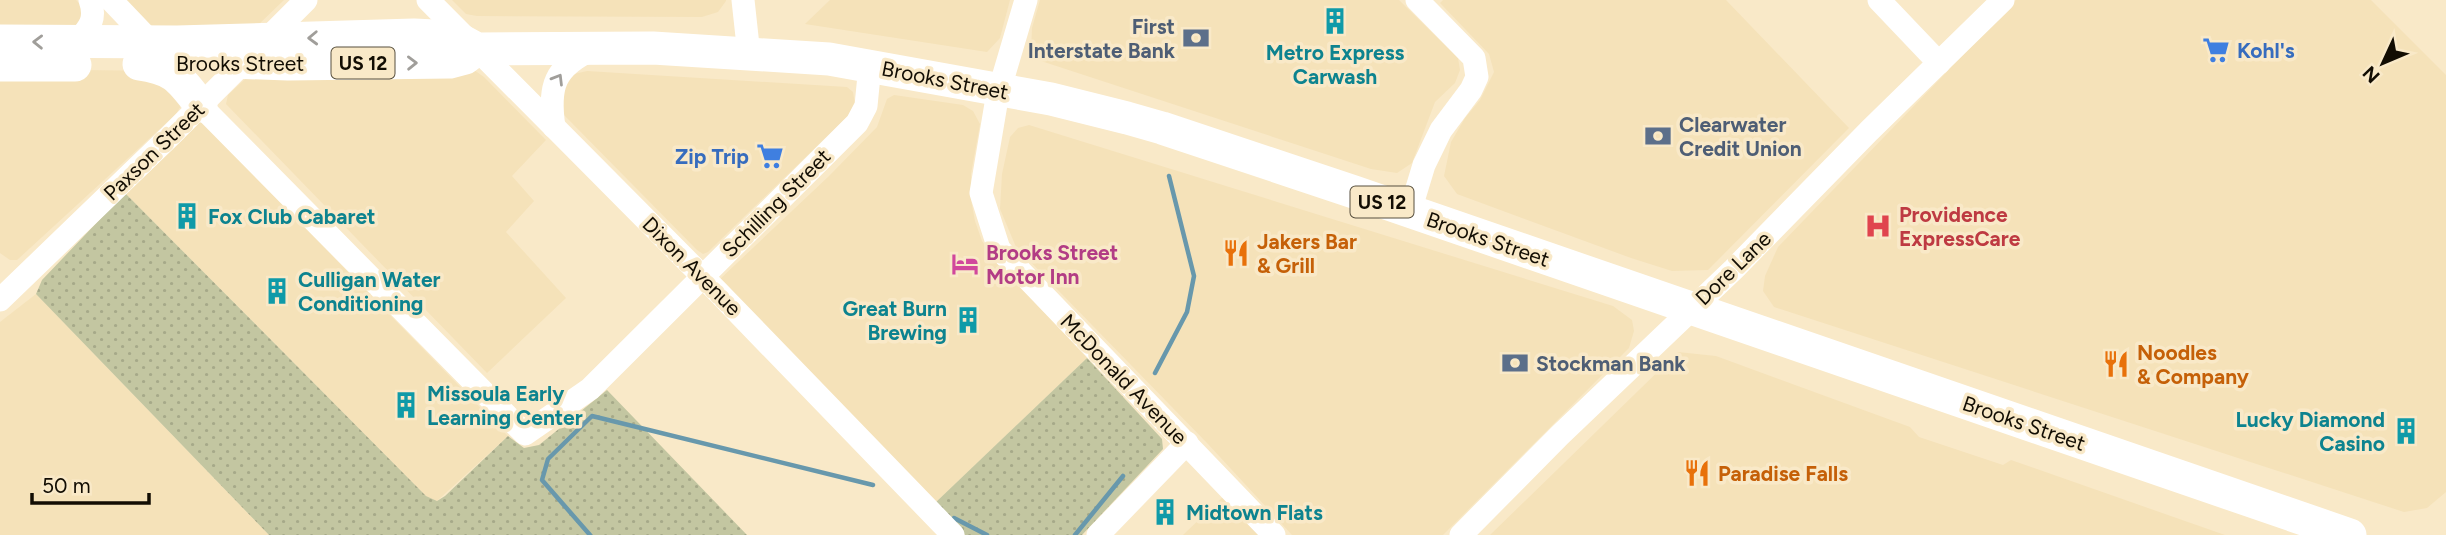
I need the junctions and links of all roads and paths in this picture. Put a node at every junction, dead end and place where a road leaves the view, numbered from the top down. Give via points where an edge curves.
1 (90, 0) edge
2 (111, 0) edge
3 (306, 0) edge
4 (428, 0) edge
5 (743, 0) edge
6 (1026, 0) edge
7 (1417, 0) edge
8 (1879, 0) edge
9 (2003, 0) edge
10 (0, 41) edge
11 (76, 43) junction
12 (595, 48) junction
13 (477, 49) junction
14 (256, 50) junction
15 (145, 53) junction
16 (749, 55) junction
17 (1939, 64) junction
18 (0, 65) edge
19 (870, 65) junction
20 (999, 90) junction
21 (201, 106) junction
22 (554, 127) junction
23 (1410, 211) junction
24 (702, 276) junction
25 (3, 291) edge
26 (1690, 309) junction
27 (1187, 443) junction
28 (953, 535) edge
29 (1098, 535) edge
30 (1273, 535) edge
31 (1461, 535) edge
32 (2350, 535) edge

1 - 11 street via 92,20
2 - 15 street
3 - 14 street, Paxson Street
4 - 13 street, Dixon Avenue
5 - 16 street
6 - 20 street, McDonald Avenue
7 - 23 street via 1474,58 1477,78 1441,130
8 - 17 street
9 - 17 street, Dore Lane
11 -> 10 highway, Brooks Street / US 12
11 - 15 highway, Brooks Street / US 12
12 - 13 highway, Brooks Street / US 12
12 - 16 highway, Brooks Street / US 12
22 -> 12 street via 553,83 578,56
13 - 14 highway, Brooks Street / US 12 via 450,62 288,64
13 - 22 street, Dixon Avenue
14 - 15 highway, Brooks Street / US 12
14 - 21 street, Paxson Street
15 - 18 highway, Brooks Street / US 12
15 - 21 highway via 180,78
16 - 19 highway, Brooks Street / US 12
17 - 26 street, Dore Lane
19 - 20 highway, Brooks Street / US 12
19 - 24 street, Schilling Street via 866,106 857,123
20 - 23 highway, Brooks Street / US 12 via 1163,128
20 - 27 street, McDonald Avenue via 981,193 999,249
21 - 24 street, Schilling Street via 525,434 590,389
21 - 25 street, Paxson Street
22 - 24 street, Dixon Avenue
23 - 26 highway, Brooks Street / US 12
24 - 28 street, Dixon Avenue
26 - 31 street, Dore Lane
26 - 32 highway, Brooks Street / US 12
27 - 29 street
27 - 30 street, McDonald Avenue

